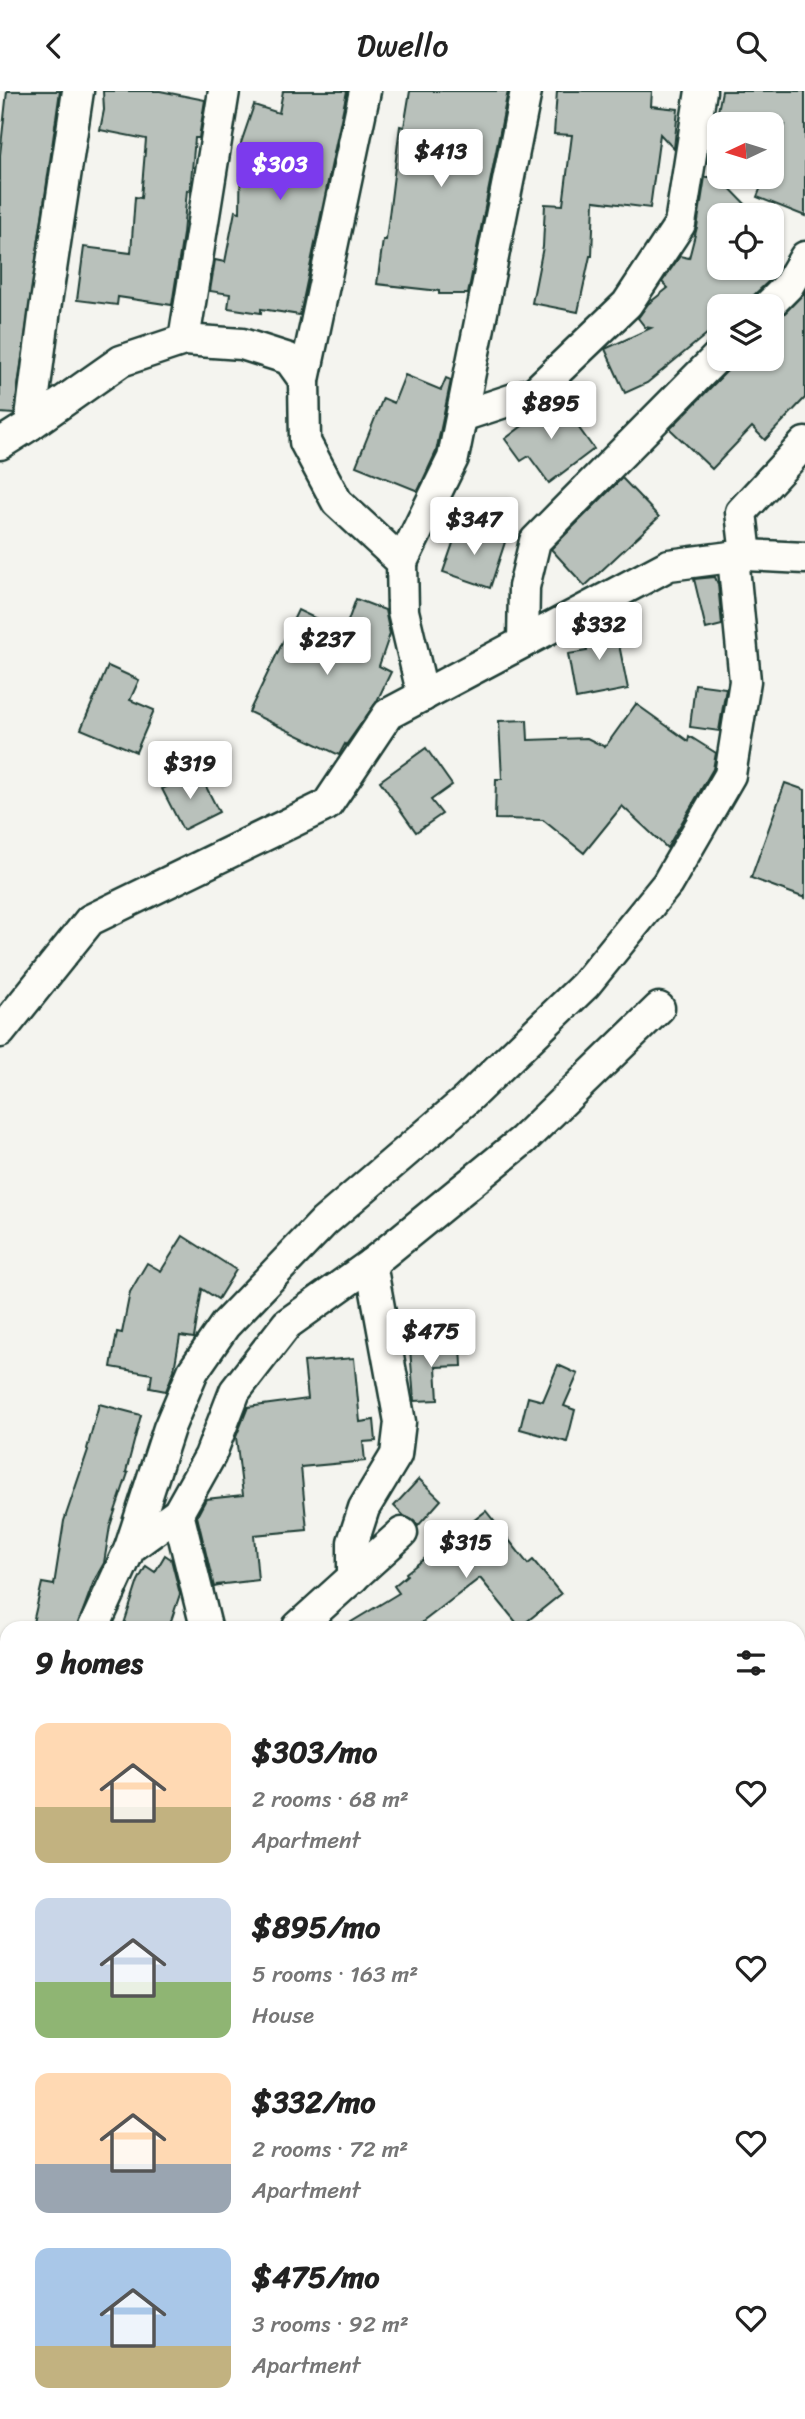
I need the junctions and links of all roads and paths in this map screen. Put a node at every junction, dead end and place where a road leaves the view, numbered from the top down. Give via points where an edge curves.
1 (78, 91) edge
2 (224, 91) edge
3 (365, 91) edge
4 (526, 91) edge
5 (701, 91) edge
6 (805, 257) edge
7 (780, 294) edge
8 (184, 340) junction
9 (707, 367) edge
10 (304, 380) junction
11 (462, 416) junction
12 (30, 425) junction
13 (805, 443) edge
14 (0, 444) edge
15 (739, 556) junction
16 (805, 558) edge
17 (402, 562) junction
18 (523, 642) junction
19 (423, 696) junction
20 (659, 1008) dead end
21 (0, 1032) edge
22 (371, 1264) junction
23 (178, 1513) junction
24 (402, 1533) dead end
25 (130, 1548) junction
26 (353, 1578) junction
27 (97, 1621) edge
28 (205, 1621) edge
29 (305, 1621) edge

1 - 12 street
2 - 8 street
3 - 10 street
4 - 11 street
5 - 11 street via 680,224 627,304 535,392
6 - 7 street
8 - 10 street via 242,344 289,359
8 - 12 street via 121,361
9 - 18 street via 534,541 524,587
10 - 17 street via 305,442 337,502
11 - 17 street via 453,458
12 - 14 street
13 - 15 street via 741,512
15 - 16 street
15 - 18 street via 669,565
15 - 25 street via 745,681 730,775 667,884 585,985 465,1101 324,1221 225,1325 193,1371
17 - 19 street via 403,611
18 - 19 street
19 - 21 street via 388,714 327,805 90,920
20 - 22 street via 523,1140
22 - 23 street via 287,1324 235,1391 210,1455
22 - 26 street via 400,1422 396,1455 364,1508 353,1542
23 - 25 street
23 - 28 street
24 - 26 street
25 - 27 street
26 - 29 street

